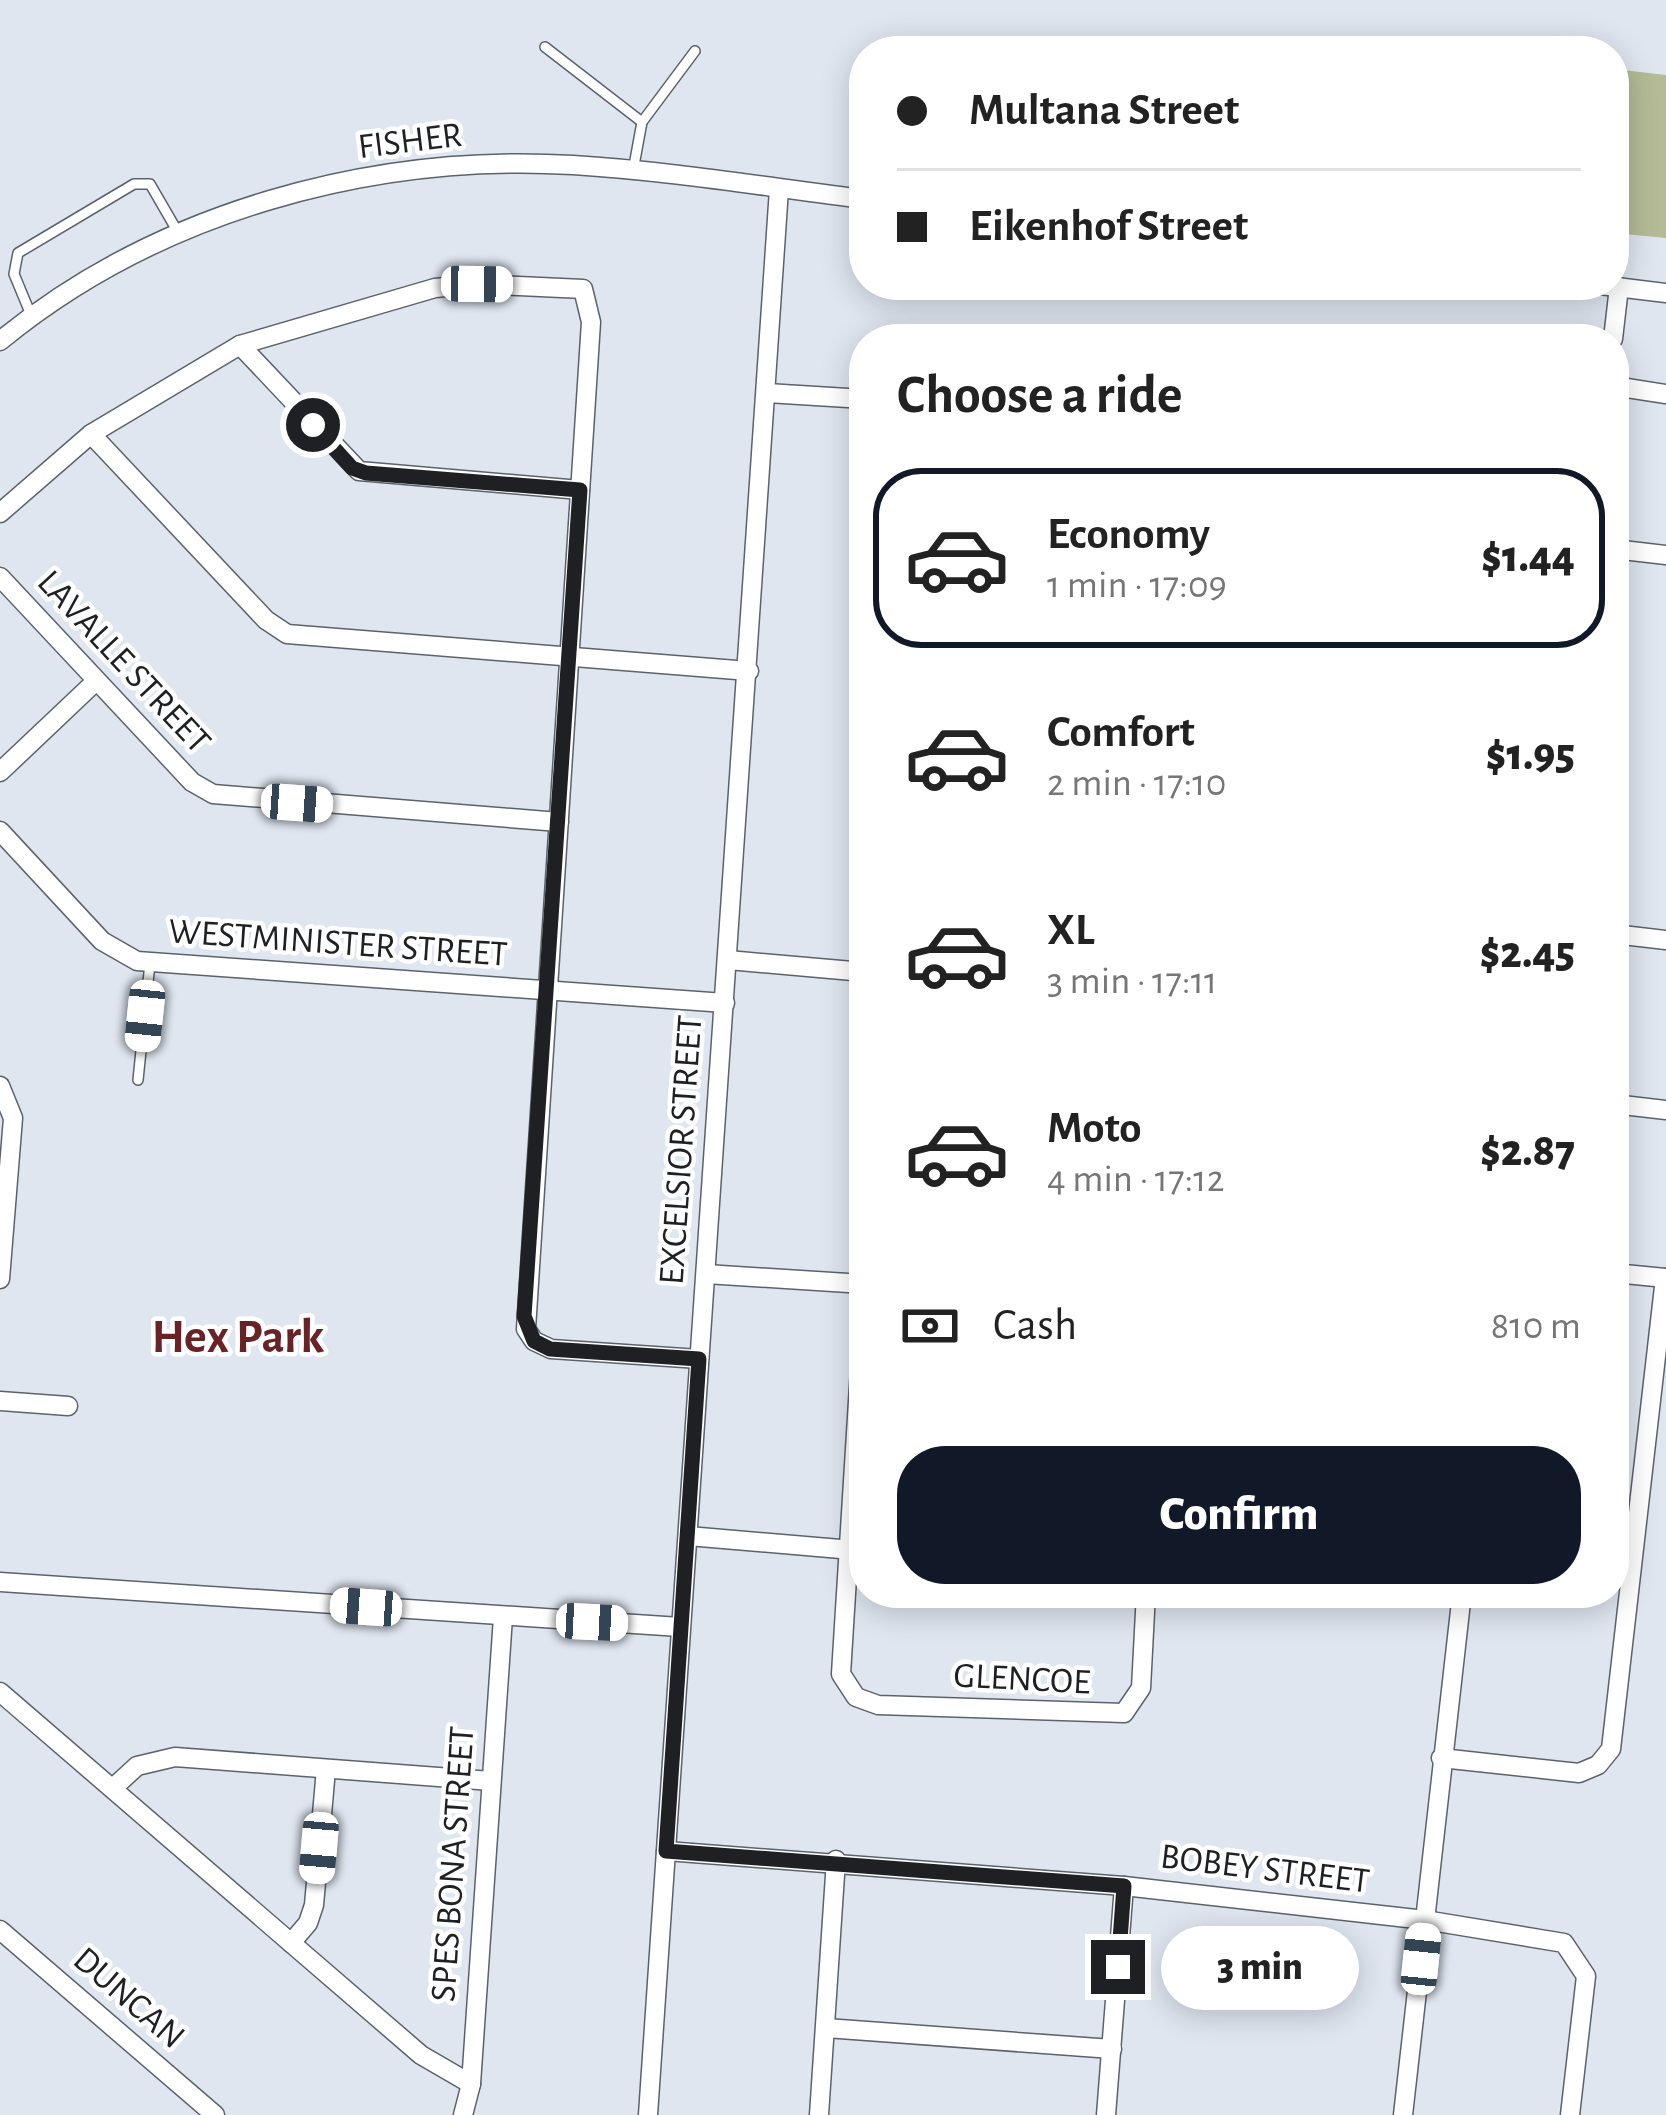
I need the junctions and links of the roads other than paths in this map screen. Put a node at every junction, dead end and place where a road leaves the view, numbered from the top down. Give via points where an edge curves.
1 (545, 47) dead end
2 (695, 51) dead end
3 (642, 122) junction
4 (633, 172) junction
5 (779, 189) junction
6 (849, 197) edge
7 (179, 234) junction
8 (1629, 288) edge
9 (1666, 293) edge
10 (31, 316) junction
11 (0, 341) edge
12 (240, 345) junction
13 (1629, 388) edge
14 (766, 393) junction
15 (1666, 394) edge
16 (849, 398) edge
17 (91, 434) junction
18 (580, 490) junction
19 (0, 513) edge
20 (1629, 551) edge
21 (1666, 555) edge
22 (0, 577) edge
23 (571, 656) junction
24 (749, 671) junction
25 (95, 682) junction
26 (0, 772) edge
27 (559, 822) junction
28 (0, 831) edge
29 (1629, 936) edge
30 (1666, 940) edge
31 (728, 961) junction
32 (150, 963) junction
33 (849, 971) edge
34 (547, 991) junction
35 (724, 1003) junction
36 (138, 1080) dead end
37 (0, 1086) edge
38 (1629, 1106) edge
39 (1666, 1110) edge
40 (706, 1274) junction
41 (1629, 1274) edge
42 (1665, 1278) edge
43 (0, 1279) edge
44 (849, 1283) edge
45 (699, 1359) junction
46 (0, 1401) edge
47 (68, 1406) dead end
48 (688, 1536) junction
49 (849, 1551) edge
50 (0, 1582) edge
51 (1629, 1592) edge
52 (849, 1598) edge
53 (1145, 1608) edge
54 (1460, 1608) edge
55 (1627, 1608) edge
56 (503, 1617) junction
57 (680, 1627) junction
58 (0, 1692) edge
59 (1441, 1758) junction
60 (326, 1769) junction
61 (491, 1781) junction
62 (113, 1788) junction
63 (666, 1851) junction
64 (836, 1860) junction
65 (1124, 1886) junction
66 (1425, 1920) junction
67 (0, 1930) edge
68 (291, 1943) junction
69 (826, 2028) junction
70 (1112, 2049) junction
71 (471, 2084) junction
72 (215, 2115) edge
73 (463, 2115) edge
74 (648, 2115) edge
75 (819, 2115) edge
76 (1106, 2115) edge
77 (1403, 2115) edge
78 (1570, 2115) edge

1 - 3 lane
2 - 3 lane
3 - 4 lane
4 - 5 street, FISHER
4 - 7 street, FISHER via 466,166 378,175 309,188
5 - 6 street, FISHER
5 - 14 street, EXCELSIOR STREET
7 - 10 street, FISHER
7 - 10 lane via 150,184 134,184 18,253 14,274
8 - 9 street
10 - 11 street, FISHER
12 - 17 street
12 - 18 street via 359,471
12 - 18 street via 415,292 575,286 588,296 591,322
13 - 15 street
14 - 16 street
14 - 24 street, EXCELSIOR STREET
17 - 19 street
17 - 23 street via 278,631
18 - 23 street
20 - 21 street
22 - 25 street, LAVALLE STREET
23 - 24 street
23 - 27 street
24 - 31 street, EXCELSIOR STREET
25 - 26 street
25 - 27 street, LAVALLE STREET via 213,794
27 - 34 street
28 - 32 street, WESTMINISTER STREET via 102,941
29 - 30 street
31 - 33 street
31 - 35 street, EXCELSIOR STREET
32 - 34 street, WESTMINISTER STREET
32 - 36 lane
34 - 35 street, WESTMINISTER STREET
34 - 45 street via 526,1329 550,1349
35 - 40 street, EXCELSIOR STREET
37 - 43 street via 13,1118
38 - 39 street
40 - 44 street
40 - 45 street, EXCELSIOR STREET
41 - 42 street
42 - 51 street
45 - 48 street, EXCELSIOR STREET
46 - 47 street
48 - 49 street
48 - 57 street, EXCELSIOR STREET
50 - 56 street
52 - 53 street, GLENCOE via 841,1674 856,1697 878,1705 1117,1715 1135,1703 1142,1680
54 - 59 street
55 - 59 street via 1611,1749 1598,1765 1580,1773
56 - 57 street
56 - 61 street, SPES BONA STREET
57 - 63 street, EXCELSIOR STREET
58 - 62 street
59 - 66 street
60 - 61 street
60 - 62 street via 176,1757 136,1766
60 - 68 street via 314,1904
61 - 71 street, SPES BONA STREET
62 - 68 street
63 - 64 street, BOBEY STREET
63 - 74 street, EXCELSIOR STREET
64 - 65 street, BOBEY STREET
64 - 69 street
65 - 66 street, BOBEY STREET
65 - 70 street
66 - 77 street
66 - 78 street, BOBEY STREET via 1572,1949 1586,1988
67 - 72 street, DUNCAN
68 - 71 street via 434,2065
69 - 70 street
69 - 75 street
70 - 76 street
71 - 73 street, SPES BONA STREET

